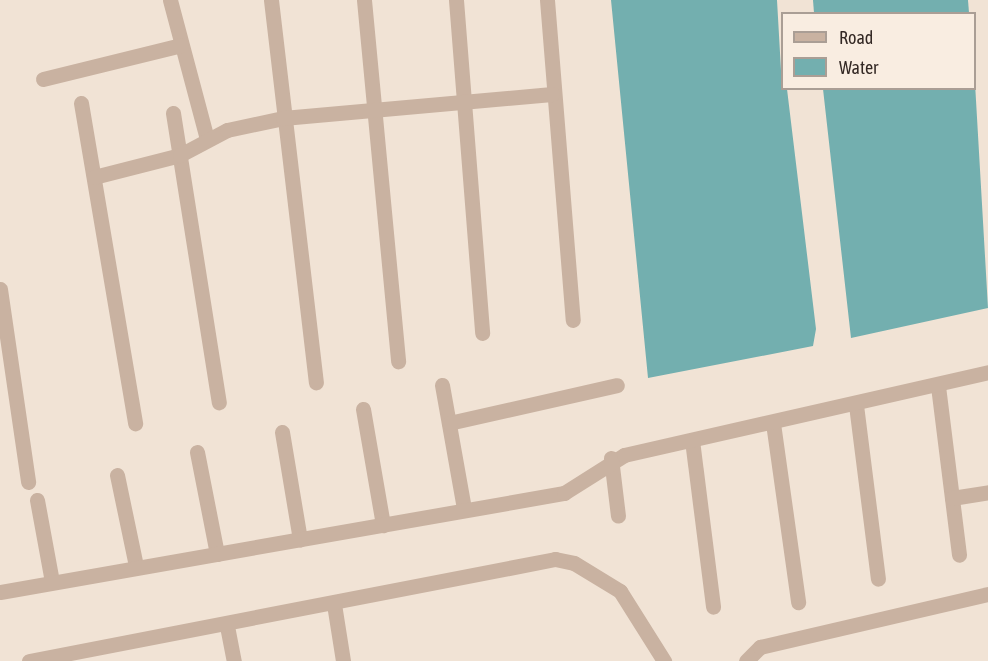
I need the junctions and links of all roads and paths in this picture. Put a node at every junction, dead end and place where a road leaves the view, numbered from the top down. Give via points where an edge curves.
1 (170, 0) edge
2 (271, 0) edge
3 (364, 0) edge
4 (456, 0) edge
5 (547, 0) edge
6 (181, 45) junction
7 (43, 79) dead end
8 (552, 94) junction
9 (81, 103) dead end
10 (464, 104) junction
11 (371, 110) junction
12 (172, 113) dead end
13 (283, 118) junction
14 (207, 139) junction
15 (180, 154) junction
16 (94, 177) junction
17 (0, 289) edge
18 (573, 320) dead end
19 (482, 333) dead end
20 (398, 361) dead end
21 (988, 372) edge
22 (316, 381) dead end
23 (442, 385) dead end
24 (616, 385) dead end
25 (938, 386) junction
26 (219, 402) dead end
27 (856, 405) junction
28 (363, 409) dead end
29 (135, 423) dead end
30 (449, 423) junction
31 (772, 423) junction
32 (282, 432) dead end
33 (692, 440) junction
34 (197, 452) dead end
35 (611, 459) junction
36 (117, 475) dead end
37 (28, 482) dead end
38 (988, 492) edge
39 (952, 498) junction
40 (37, 500) dead end
41 (464, 509) junction
42 (618, 516) dead end
43 (383, 525) junction
44 (300, 539) junction
45 (217, 554) junction
46 (959, 555) dead end
47 (136, 566) junction
48 (878, 579) dead end
49 (52, 582) junction
50 (0, 592) edge
51 (988, 594) edge
52 (798, 602) dead end
53 (334, 604) junction
54 (713, 607) dead end
55 (227, 626) junction
56 (29, 661) edge
57 (234, 661) edge
58 (343, 661) edge
59 (664, 661) edge
60 (746, 661) edge

1 - 6 street
2 - 13 street
3 - 11 street
4 - 10 street
5 - 8 street
6 - 7 street
6 - 14 street
8 - 10 street
8 - 18 street
9 - 16 street
10 - 11 street
10 - 19 street
11 - 13 street
11 - 20 street
12 - 15 street
13 - 14 street
13 - 22 street
14 - 15 street
15 - 16 street
15 - 26 street
16 - 29 street
17 - 37 street
21 - 25 street
23 - 30 street
24 - 30 street
25 - 27 street
25 - 39 street
27 - 31 street
27 - 48 street
28 - 43 street
30 - 41 street
31 - 33 street
31 - 52 street
32 - 44 street
33 - 35 street
33 - 54 street
34 - 45 street
35 - 41 street via 564,493
35 - 42 street
36 - 47 street
38 - 39 street
39 - 46 street
40 - 49 street
41 - 43 street
43 - 44 street
44 - 45 street
45 - 47 street
47 - 49 street
49 - 50 street
51 - 60 street via 760,647
53 - 55 street
53 - 58 street
53 - 59 street via 555,559 574,563 620,591
55 - 56 street
55 - 57 street

